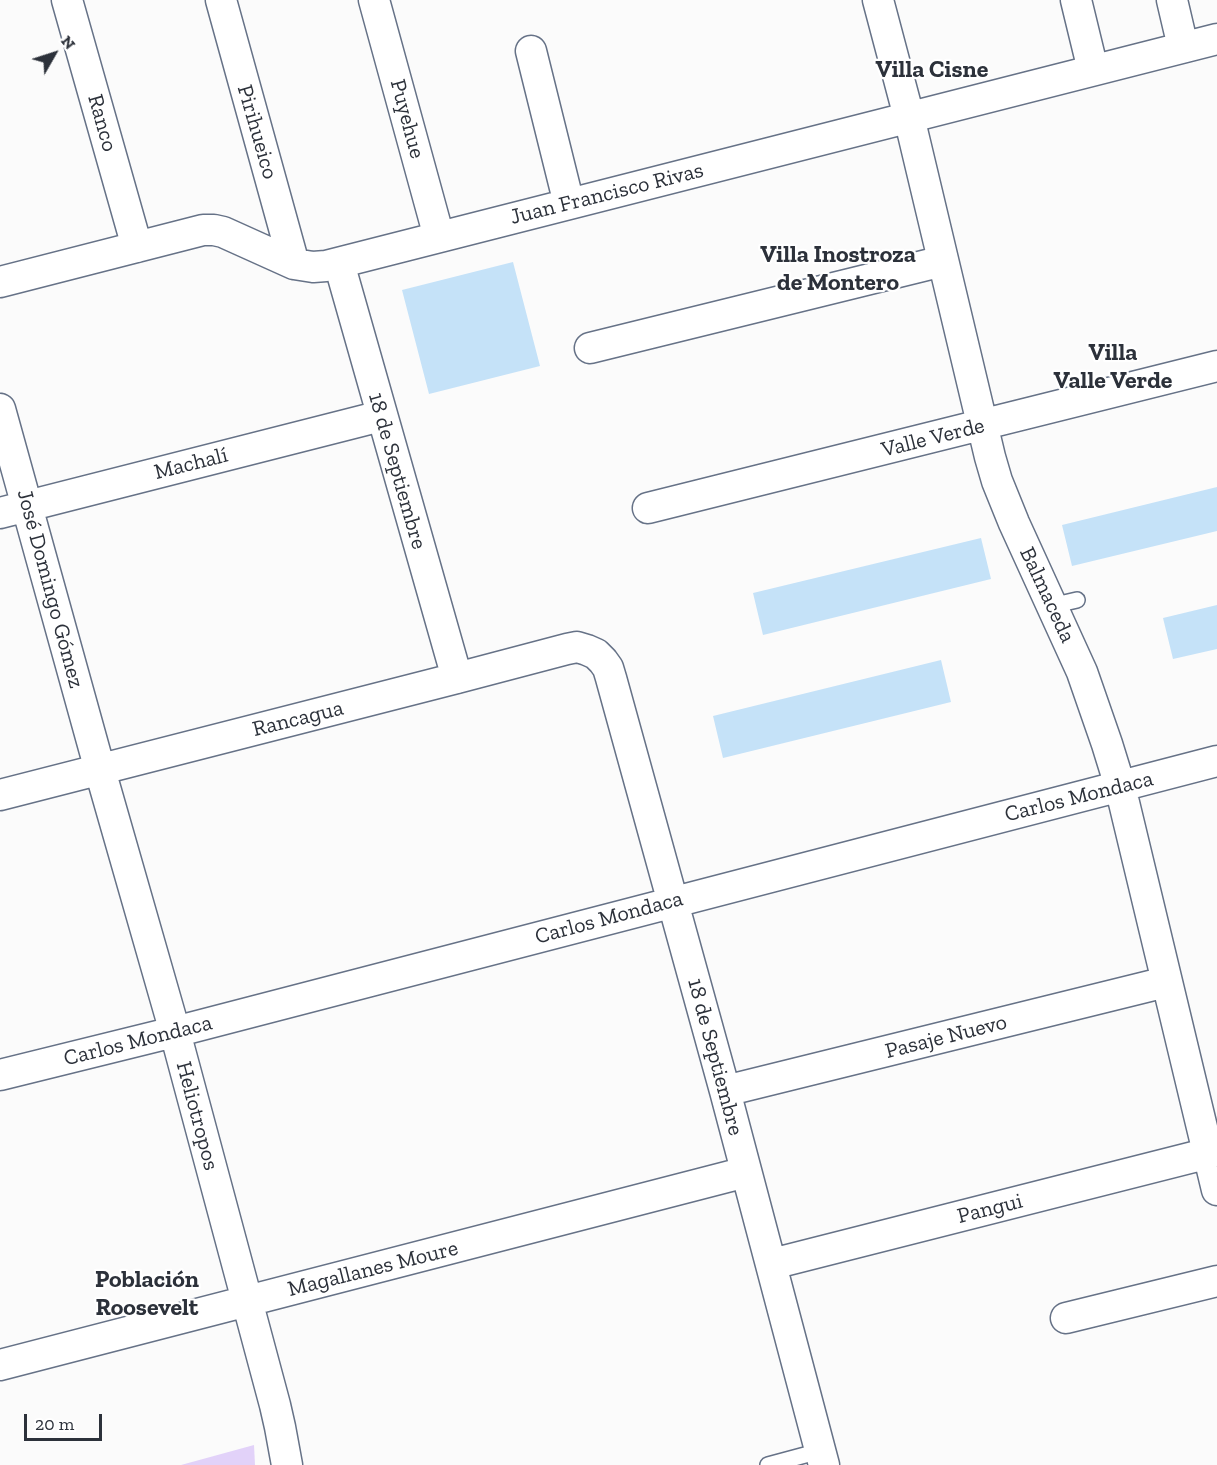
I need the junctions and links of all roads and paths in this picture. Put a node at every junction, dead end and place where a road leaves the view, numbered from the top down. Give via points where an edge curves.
1 (68, 0) edge
2 (221, 0) edge
3 (374, 0) edge
4 (878, 0) edge
5 (1076, 0) edge
6 (1172, 0) edge
7 (1217, 39) edge
8 (1184, 47) junction
9 (531, 51) dead end
10 (1093, 70) junction
11 (909, 117) junction
12 (569, 204) junction
13 (439, 237) junction
14 (136, 247) junction
15 (942, 261) junction
16 (339, 263) junction
17 (294, 264) junction
18 (0, 282) edge
19 (590, 348) dead end
20 (1217, 366) edge
21 (0, 409) edge
22 (381, 416) junction
23 (983, 425) junction
24 (648, 508) dead end
25 (14, 509) edge
26 (596, 654) joint
27 (457, 678) junction
28 (1217, 761) edge
29 (100, 770) junction
30 (1120, 786) junction
31 (0, 795) edge
32 (673, 902) junction
33 (1166, 982) junction
34 (175, 1032) junction
35 (0, 1075) edge
36 (725, 1091) junction
37 (1213, 1152) edge
38 (746, 1172) junction
39 (1217, 1190) edge
40 (772, 1264) junction
41 (1217, 1281) edge
42 (246, 1301) junction
43 (1066, 1318) dead end
44 (0, 1365) edge
45 (822, 1458) edge
46 (287, 1465) edge
47 (768, 1465) edge

1 - 14 street, Ranco
2 - 17 street, Pirihueico
3 - 13 street, Puyehue
4 - 11 street, Balmaceda
5 - 10 street
6 - 8 street
7 - 8 street, Juan Francisco Rivas
8 - 10 street, Juan Francisco Rivas
9 - 12 street
10 - 11 street, Juan Francisco Rivas
11 - 12 street, Juan Francisco Rivas
11 - 15 street, Balmaceda
12 - 13 street, Juan Francisco Rivas
13 - 16 street, Juan Francisco Rivas
14 - 17 street, Juan Francisco Rivas via 214,230
14 - 18 street, Juan Francisco Rivas
15 - 19 street
15 - 23 street, Balmaceda
16 - 17 street, Juan Francisco Rivas via 313,267
16 - 22 street, 18 de Septiembre
20 - 23 street, Valle Verde
21 - 25 street, José Domingo Gómez
22 - 25 street, Machalí
22 - 27 street, 18 de Septiembre
23 - 24 street, Valle Verde
23 - 30 street, Balmaceda via 997,481 1064,603 1070,645 1092,698
25 - 29 street, José Domingo Gómez
26 - 27 street, Rancagua via 577,647
26 - 32 street, 18 de Septiembre via 608,668
27 - 29 street, Rancagua
28 - 30 street, Carlos Mondaca
29 - 31 street, Rancagua
29 - 34 street, Heliotropos
30 - 32 street, Carlos Mondaca
30 - 33 street, Balmaceda
32 - 34 street, Carlos Mondaca
32 - 36 street, 18 de Septiembre
33 - 36 street, Pasaje Nuevo
33 - 37 street, Balmaceda
34 - 35 street, Carlos Mondaca
34 - 42 street, Heliotropos
36 - 38 street, 18 de Septiembre
37 - 39 street, Balmaceda
37 - 40 street, Pangui
38 - 40 street, 18 de Septiembre
38 - 42 street, Magallanes Moure
40 - 45 street, 18 de Septiembre
41 - 43 street
42 - 44 street, Magallanes Moure
42 - 46 street, Heliotropos
45 - 47 lane

